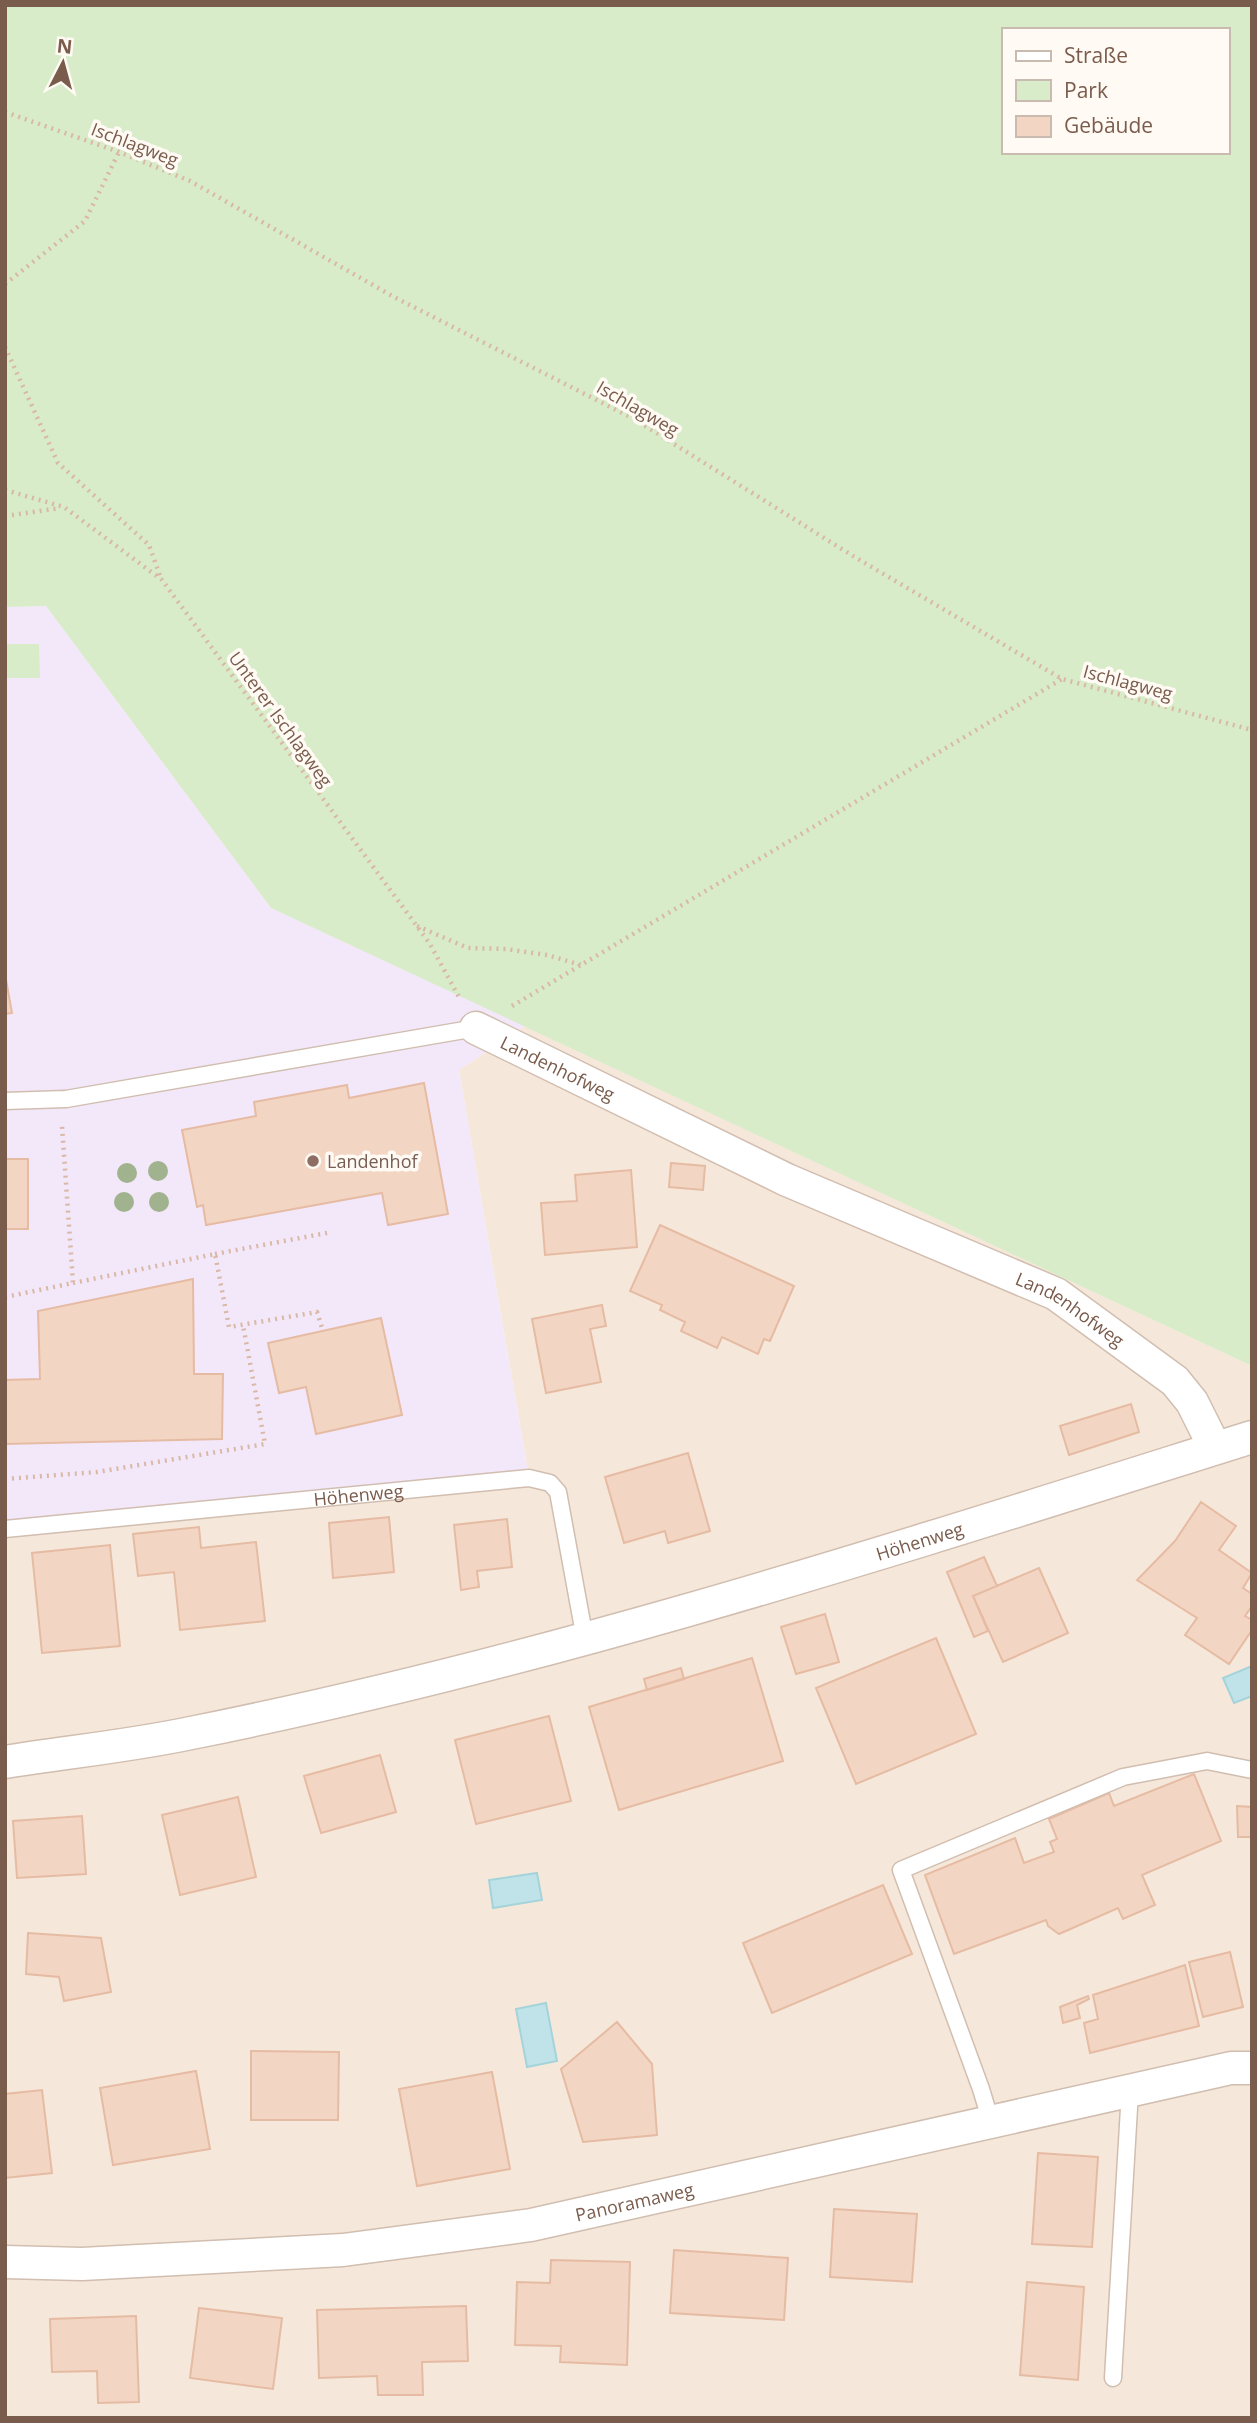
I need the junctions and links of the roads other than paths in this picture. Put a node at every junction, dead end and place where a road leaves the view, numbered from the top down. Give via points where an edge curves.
1 (476, 1028) joint
2 (5, 1101) edge
3 (1252, 1437) edge
4 (1215, 1448) junction
5 (5, 1529) edge
6 (585, 1639) junction
7 (5, 1762) edge
8 (1252, 1770) edge
9 (1252, 2067) edge
10 (1130, 2091) junction
11 (991, 2122) junction
12 (5, 2262) edge
13 (1113, 2378) dead end

1 - 2 lane via 60,1099
1 - 4 street, Landenhofweg via 787,1180 1056,1294 1175,1381 1192,1402
3 - 4 street, Höhenweg
4 - 6 street, Höhenweg
5 - 6 lane, Höhenweg via 529,1478 550,1483 558,1492
6 - 7 street, Höhenweg via 368,1696 213,1729
8 - 11 lane via 1207,1761 1123,1777 901,1870
9 - 10 street, Panoramaweg
10 - 11 street, Panoramaweg
10 - 13 lane
11 - 12 street, Panoramaweg via 518,2227 343,2250 82,2264

